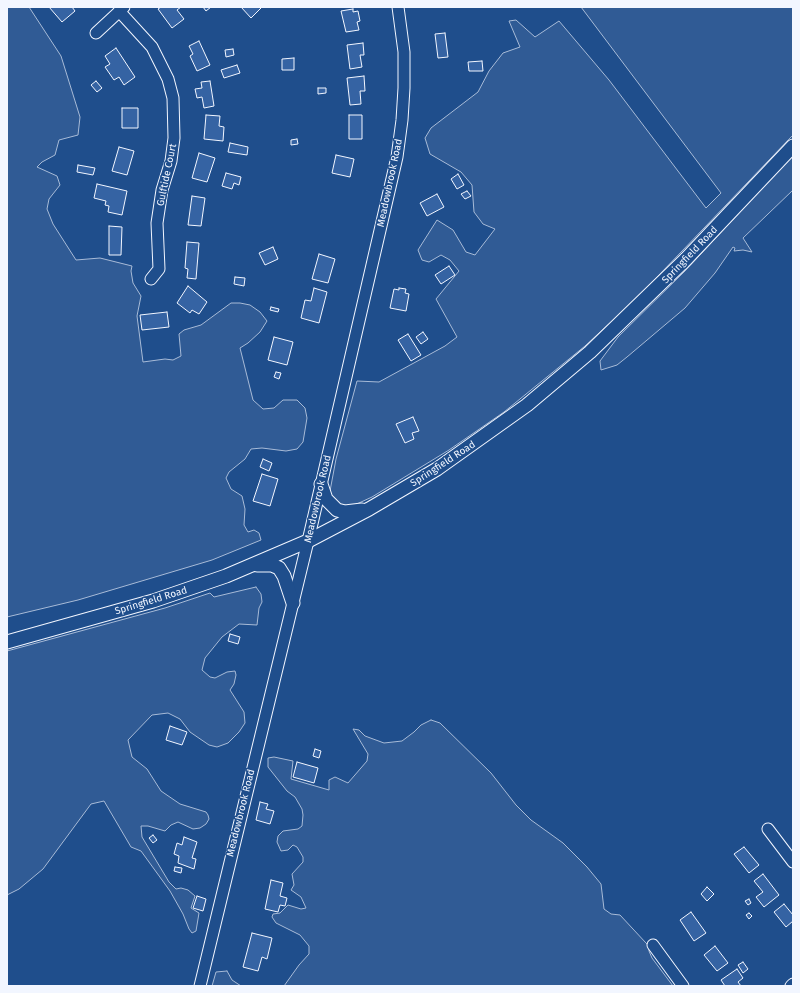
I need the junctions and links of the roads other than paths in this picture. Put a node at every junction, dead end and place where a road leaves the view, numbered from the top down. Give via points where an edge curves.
1 (398, 7) edge
2 (122, 9) edge
3 (96, 33) dead end
4 (793, 146) edge
5 (151, 279) dead end
6 (321, 484) junction
7 (369, 509) junction
8 (308, 540) junction
9 (251, 566) junction
10 (293, 603) junction
11 (7, 642) edge
12 (768, 829) dead end
13 (793, 862) edge
14 (653, 945) dead end
15 (200, 986) edge
16 (683, 986) edge

1 - 6 street, Meadowbrook Road via 404,52 404,88 397,157
2 - 3 street
2 - 5 street, Gulftide Court via 152,47 168,79 173,98 174,138 157,223 159,270
4 - 7 main road, Springfield Road via 686,259 590,352 494,430 437,469
6 - 7 main road via 326,499 337,510 345,512
6 - 8 street, Meadowbrook Road
7 - 8 main road, Springfield Road
8 - 9 main road, Springfield Road
8 - 10 street, Meadowbrook Road
9 - 10 main road via 272,565 279,568
9 - 11 main road, Springfield Road via 152,601
10 - 15 street, Meadowbrook Road
12 - 13 street
14 - 16 street

